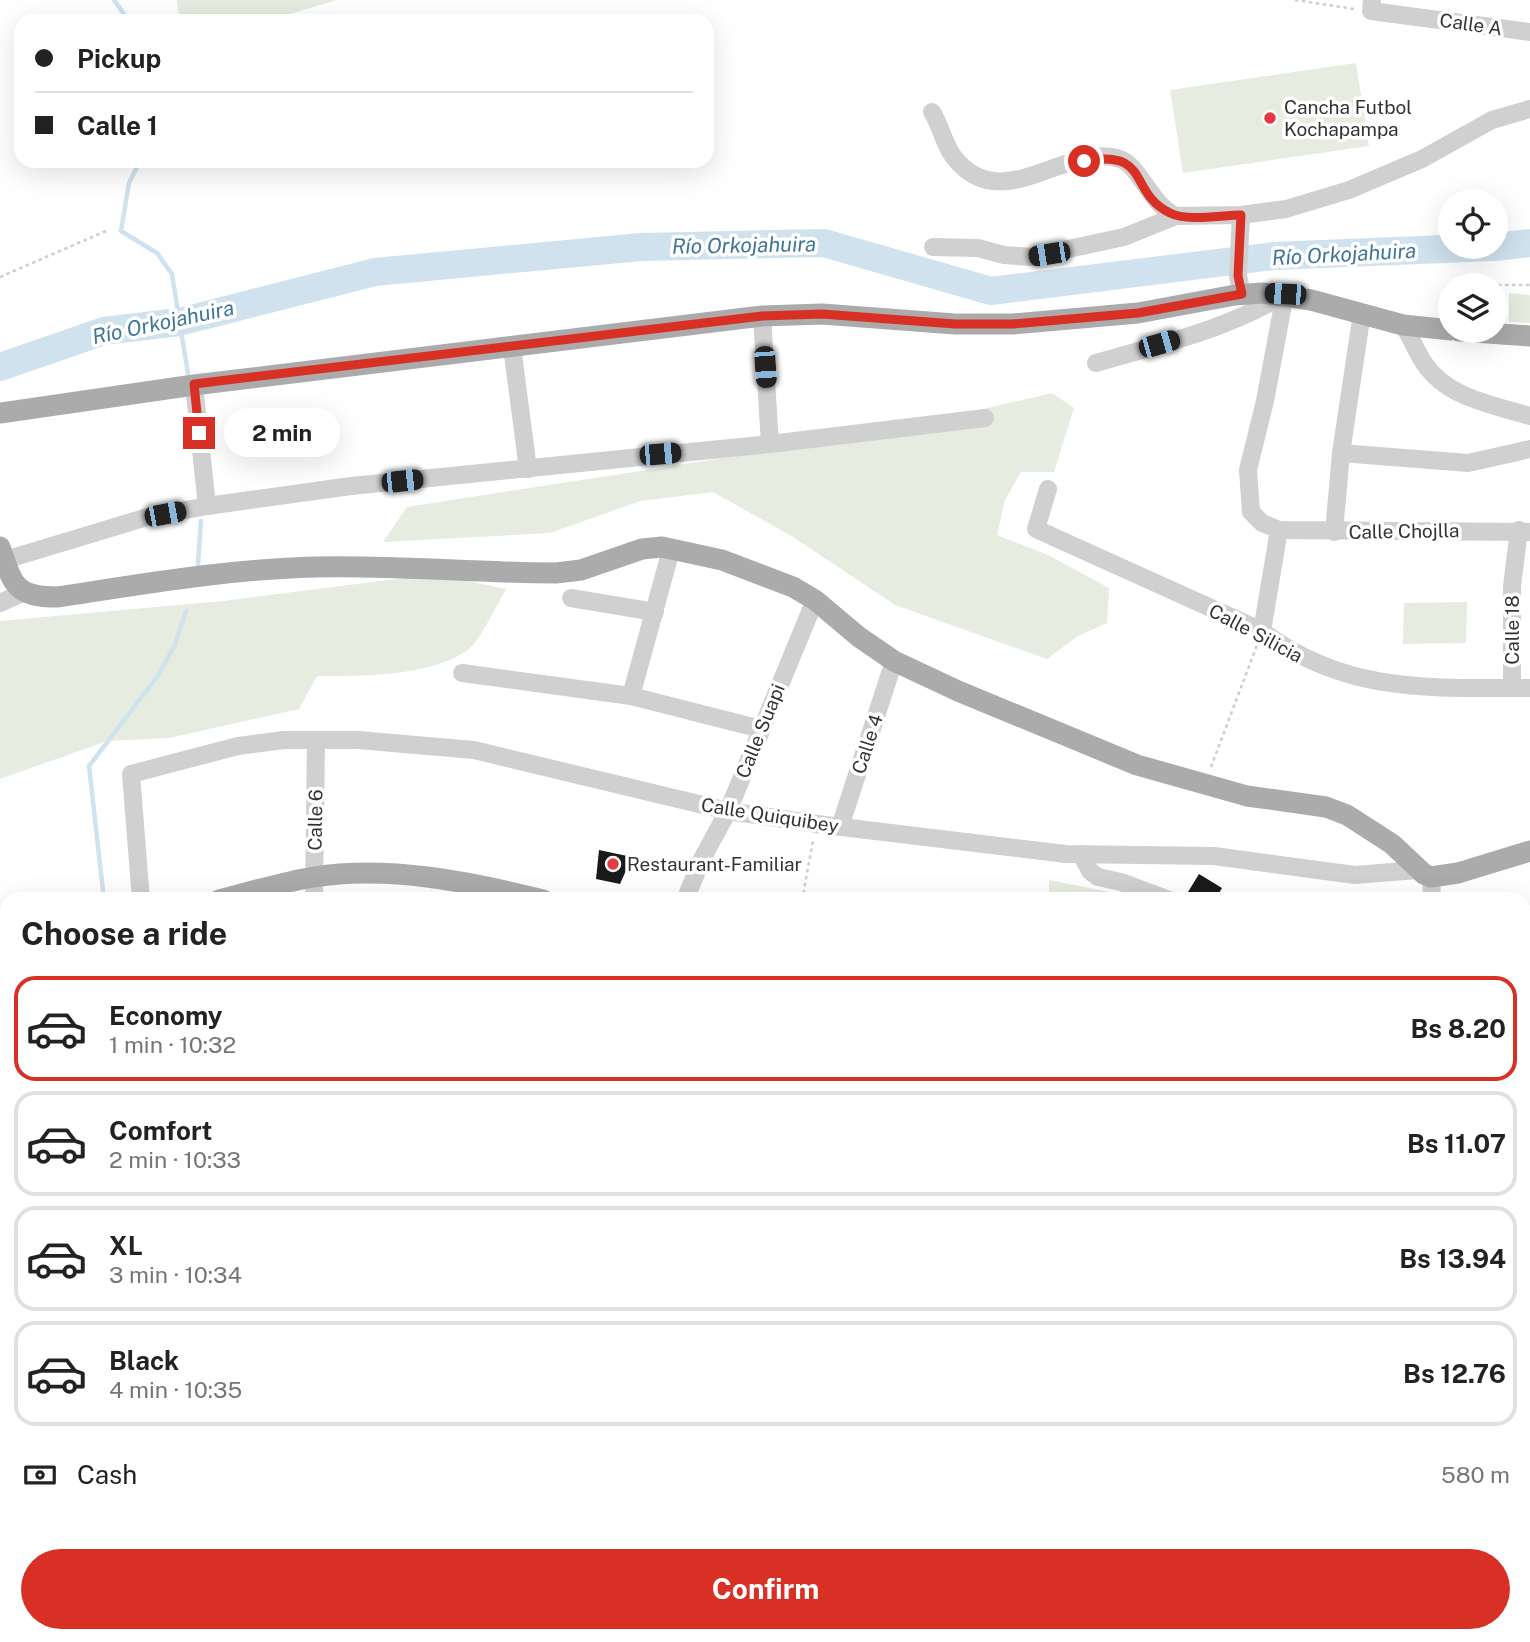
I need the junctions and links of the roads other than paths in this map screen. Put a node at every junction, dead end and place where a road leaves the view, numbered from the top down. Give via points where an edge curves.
1 (1372, 5) edge
2 (1530, 32) edge
3 (1530, 109) edge
4 (932, 112) dead end
5 (1241, 215) junction
6 (1176, 216) junction
7 (933, 247) dead end
8 (1240, 285) junction
9 (1285, 294) junction
10 (1362, 313) junction
11 (762, 316) junction
12 (1403, 325) junction
13 (1438, 329) edge
14 (1508, 334) edge
15 (1530, 336) edge
16 (512, 348) junction
17 (1096, 363) dead end
18 (194, 384) junction
19 (0, 413) edge
20 (1530, 416) edge
21 (985, 418) dead end
22 (770, 444) junction
23 (1530, 449) edge
24 (1341, 453) junction
25 (528, 469) junction
26 (1048, 489) dead end
27 (207, 506) junction
28 (1279, 530) junction
29 (1525, 531) edge
30 (1334, 532) junction
31 (671, 550) junction
32 (2, 554) edge
33 (22, 593) junction
34 (571, 598) dead end
35 (815, 600) junction
36 (0, 603) edge
37 (654, 612) junction
38 (1521, 624) edge
39 (1262, 631) junction
40 (894, 661) junction
41 (462, 673) dead end
42 (1521, 688) edge
43 (631, 696) junction
44 (761, 729) junction
45 (316, 740) junction
46 (728, 811) junction
47 (840, 827) junction
48 (1530, 851) edge
49 (1081, 854) junction
50 (1424, 873) junction
51 (315, 877) junction
52 (140, 892) edge
53 (268, 892) edge
54 (314, 892) edge
55 (500, 892) edge
56 (688, 892) edge
57 (1148, 892) edge
58 (1430, 892) edge

1 - 2 street, Calle A
3 - 5 street via 1492,120 1422,159 1320,201
4 - 6 street via 954,157 979,176 1006,183 1066,163 1121,159 1160,206
5 - 6 street
5 - 8 street
6 - 7 street via 1124,237 1031,257 978,248
8 - 9 main road
8 - 11 main road via 1138,313 1013,324 822,314
9 - 10 main road
9 - 17 street via 1213,329
9 - 28 street via 1248,470 1251,512
10 - 12 main road
10 - 24 street
11 - 16 main road
11 - 22 street
12 - 13 main road
12 - 20 street via 1424,363 1443,384
14 - 15 main road
16 - 18 main road
16 - 25 street
18 - 19 main road
18 - 27 street
21 - 22 street
22 - 25 street
23 - 24 street via 1468,463
24 - 30 street
25 - 27 street
26 - 39 street, Calle Silicia via 1036,529
27 - 32 street
28 - 30 street, Calle Chojlla
28 - 39 street
29 - 30 street, Calle Chojlla
29 - 38 street, Calle 18 via 1512,586
31 - 33 main road via 642,549 580,570 556,573 314,567 241,571 57,597
31 - 35 main road via 760,573
31 - 37 street
32 - 33 main road
33 - 36 street
34 - 37 street
35 - 40 main road
35 - 44 street, Calle Suapi
37 - 43 street
38 - 42 street, Calle 18
39 - 42 street, Calle Silicia via 1305,659 1363,681 1405,687
40 - 47 street, Calle 4
40 - 50 main road via 1079,743 1204,786 1326,807 1347,815 1392,844
41 - 43 street
43 - 44 street
44 - 46 street, Calle Suapi
45 - 46 street, Calle Quiquibey via 474,750
45 - 51 street, Calle 6
45 - 52 street, Calle Quiquibey via 238,746 131,774
46 - 47 street, Calle Quiquibey
46 - 56 street, Calle Suapi
47 - 49 street, Calle Quiquibey
48 - 50 main road via 1458,873
49 - 50 street, Calle Quiquibey via 1214,856 1355,875
49 - 57 street via 1098,877
50 - 58 street
51 - 53 main road
51 - 54 street, Calle 6
51 - 55 main road via 350,874 435,880

